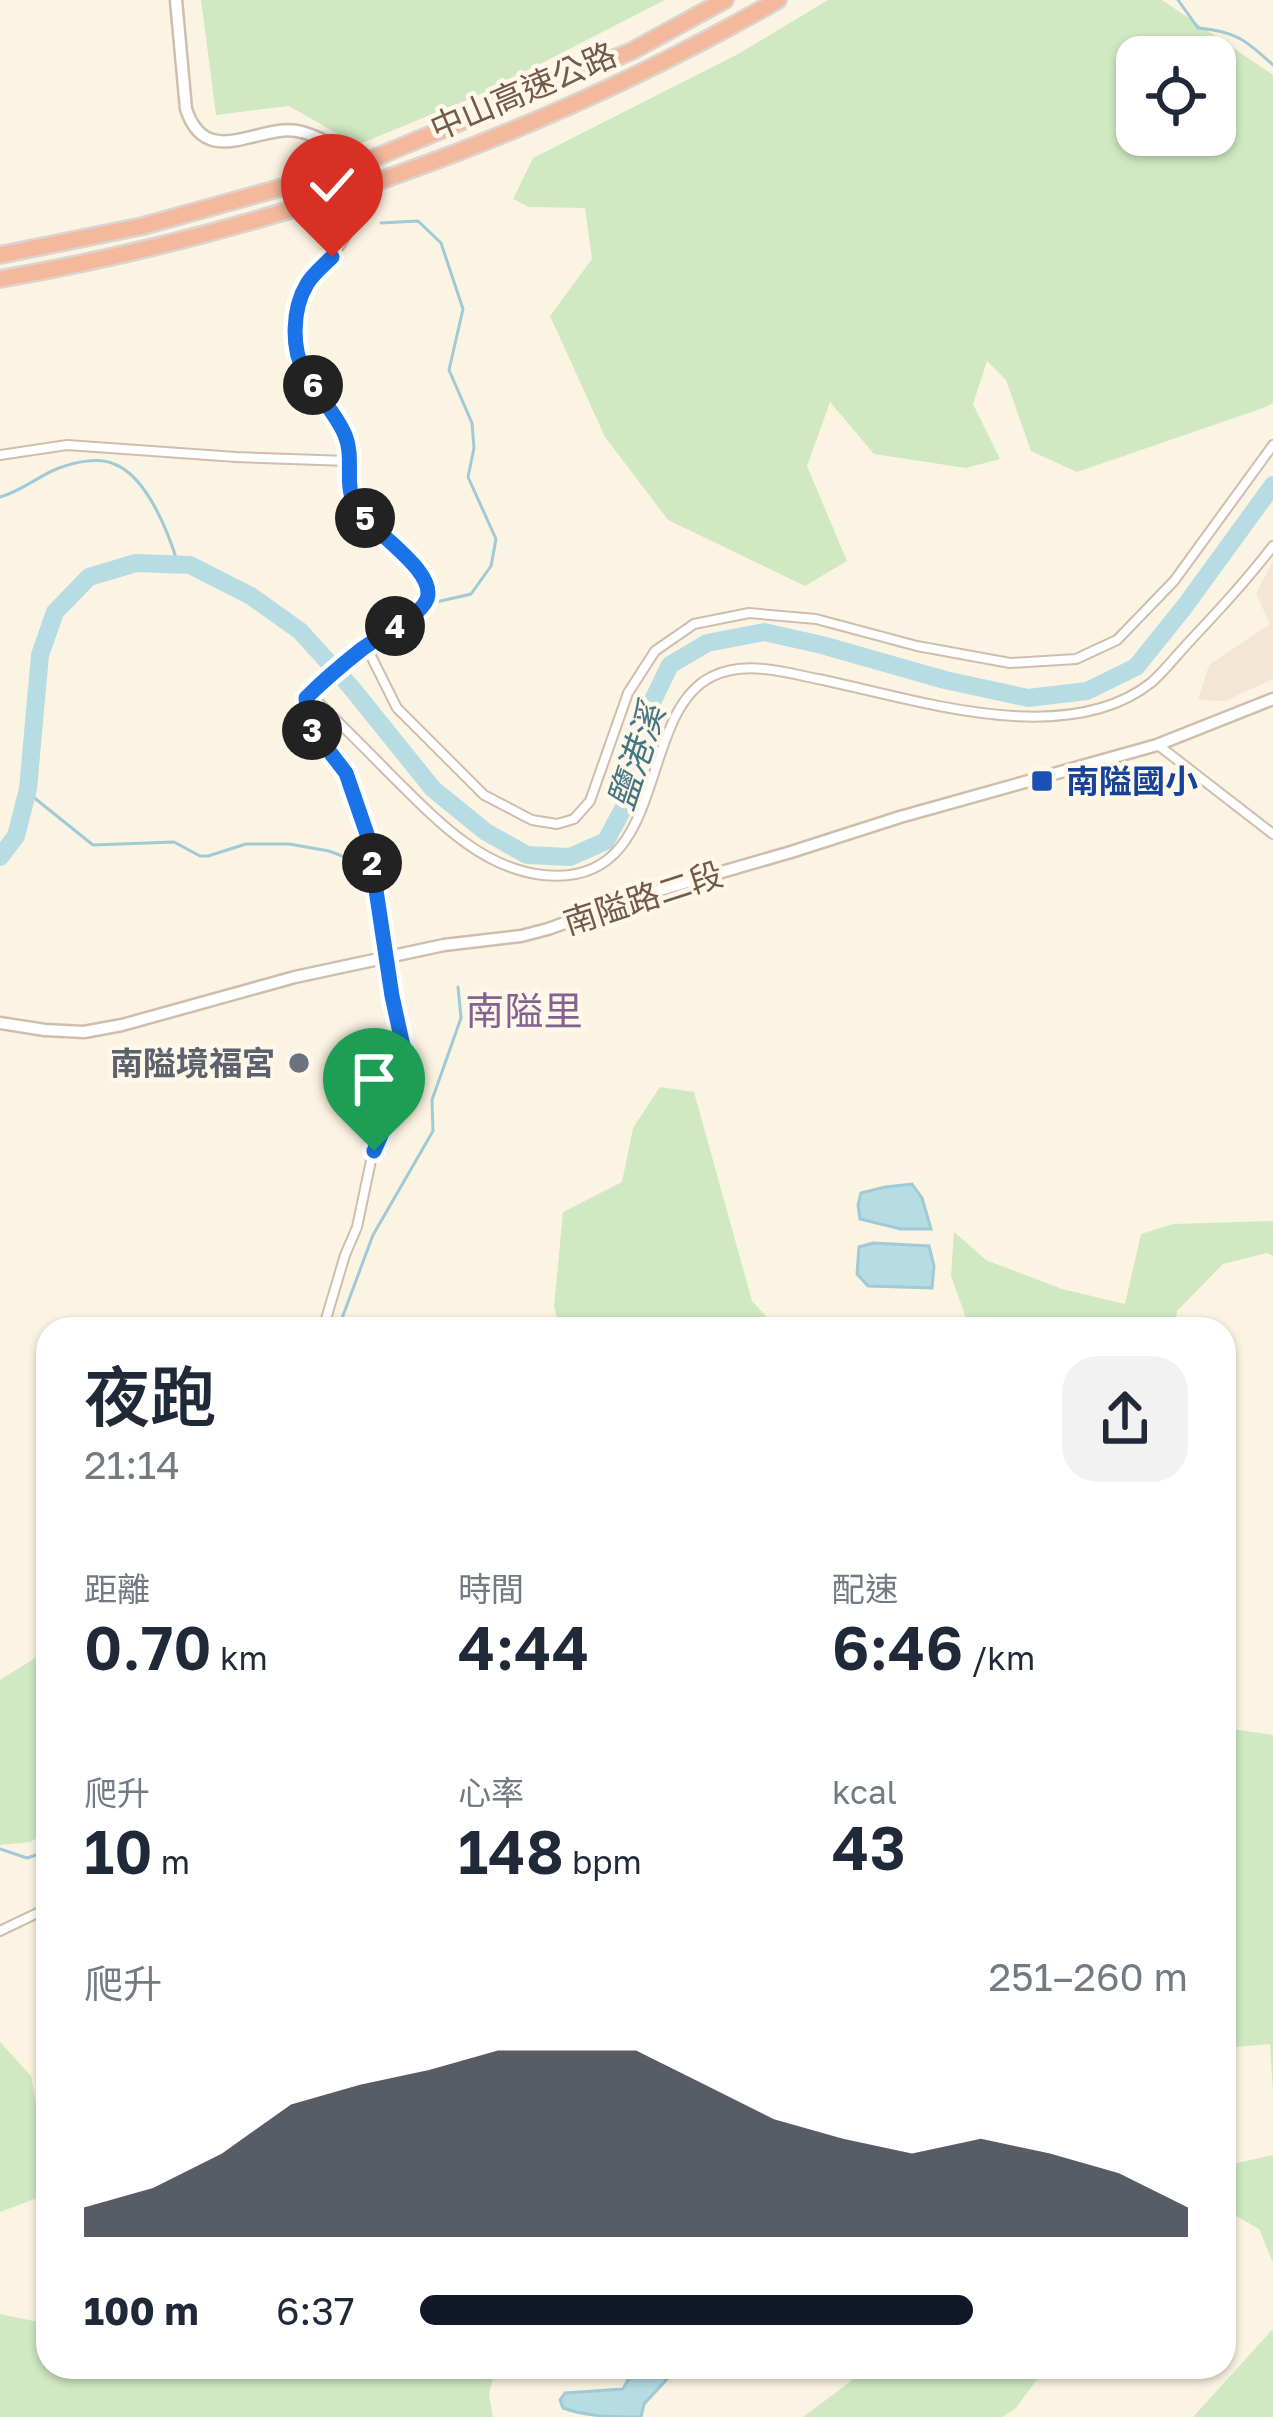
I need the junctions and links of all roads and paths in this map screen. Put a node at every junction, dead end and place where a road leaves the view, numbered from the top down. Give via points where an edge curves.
1 (176, 0) edge
2 (725, 0) edge
3 (778, 0) edge
4 (327, 142) dead end
5 (352, 215) dead end
6 (0, 255) edge
7 (0, 280) edge
8 (1273, 445) edge
9 (0, 454) edge
10 (348, 461) junction
11 (1273, 546) edge
12 (366, 646) junction
13 (310, 694) junction
14 (1273, 699) edge
15 (1157, 745) junction
16 (1273, 834) edge
17 (386, 958) junction
18 (0, 1023) edge
19 (327, 1317) edge
20 (36, 1914) edge
21 (0, 1931) edge

1 - 4 street via 186,109 202,134 227,143 304,131
2 - 6 highway, 中山高速公路 via 632,51 374,158 143,226
3 - 7 highway, 中山高速公路 via 646,72 401,175 148,250
5 - 10 street via 348,233 303,290 295,329 302,370 345,434
8 - 12 street via 1174,581 1117,640 1076,658 1010,663 816,619 748,613 694,624 655,651 628,693 590,801 557,824 484,795 397,708
9 - 10 street via 67,445
10 - 12 street via 358,510 419,570 428,591 417,613
11 - 13 street via 1151,682 1106,708 996,716 778,671 715,675 681,709 635,825 615,852 567,875 516,870 478,851
12 - 13 street
13 - 17 street via 309,725 346,773 368,837
14 - 15 street, 南隘路二段
15 - 16 street
15 - 17 street, 南隘路二段 via 548,929
17 - 18 street, 南隘路二段 via 84,1032
17 - 19 street via 404,1077
20 - 21 street

